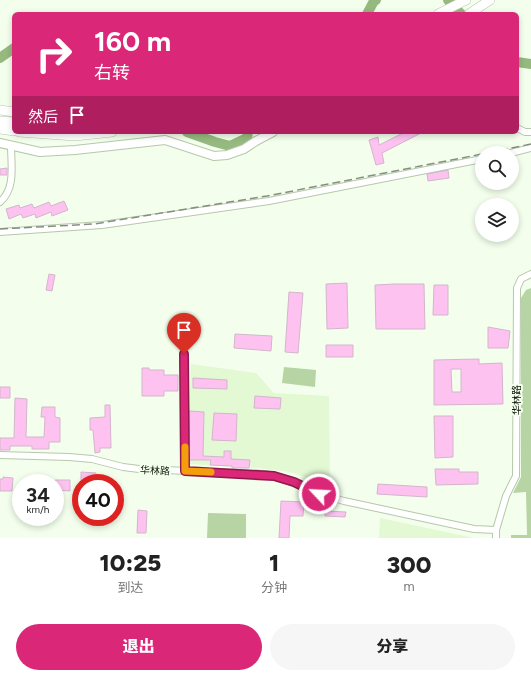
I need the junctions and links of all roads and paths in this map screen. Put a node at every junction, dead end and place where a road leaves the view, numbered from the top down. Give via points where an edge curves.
1 (466, 0) edge
2 (490, 0) edge
3 (442, 12) edge
4 (472, 12) edge
5 (0, 110) edge
6 (12, 112) edge
7 (0, 121) edge
8 (12, 122) edge
9 (0, 129) edge
10 (519, 129) edge
11 (12, 131) edge
12 (531, 132) edge
13 (46, 134) edge
14 (94, 134) edge
15 (270, 134) edge
16 (0, 143) edge
17 (11, 145) junction
18 (531, 148) edge
19 (519, 151) edge
20 (475, 160) edge
21 (0, 202) edge
22 (0, 232) edge
23 (531, 274) edge
24 (184, 354) dead end
25 (0, 455) edge
26 (185, 471) junction
27 (496, 530) junction
28 (496, 538) edge

1 - 3 highway
2 - 4 highway
5 - 6 highway
7 - 8 highway
9 - 11 highway
10 - 12 street
13 - 14 highway
15 - 17 main road via 244,149 214,156 164,140 40,152
16 - 17 main road
17 - 21 street via 11,183
18 - 19 street
20 - 22 street via 269,201 102,225
23 - 27 street, 华林路 via 521,279 517,288 516,476 506,496
24 - 26 street
25 - 26 street, 华林路 via 55,455 123,467
26 - 27 street, 华林路 via 274,476 326,497 474,529
27 - 28 street, 华林路

